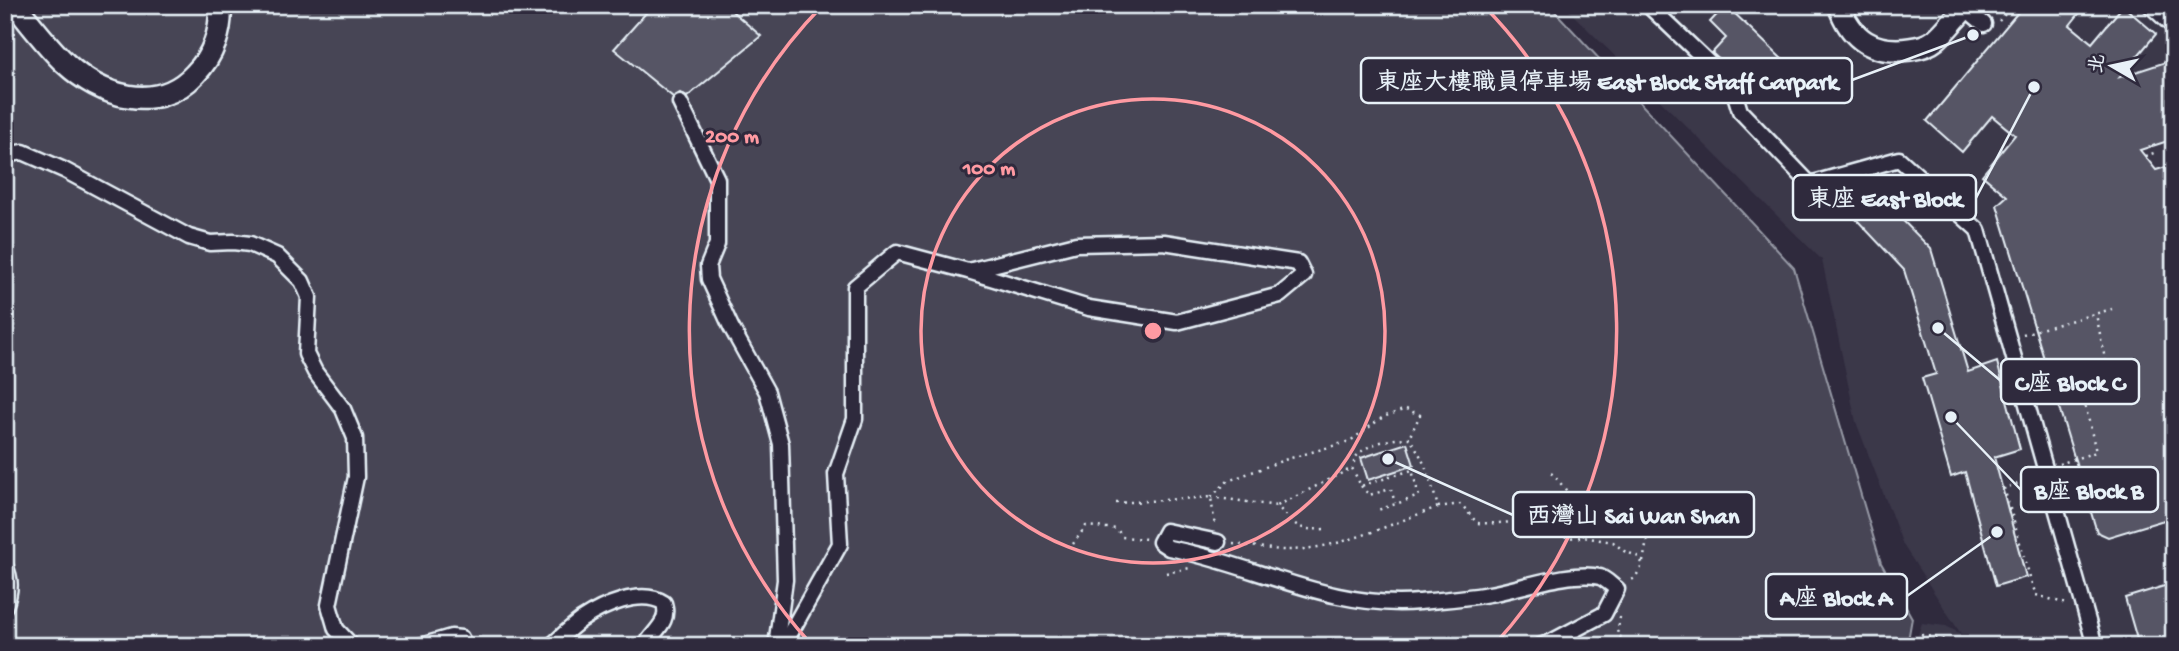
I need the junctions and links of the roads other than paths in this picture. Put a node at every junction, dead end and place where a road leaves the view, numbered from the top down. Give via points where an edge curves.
1 (15, 5) edge
2 (220, 5) edge
3 (1648, 5) edge
4 (1839, 5) edge
5 (2150, 5) edge
6 (1966, 7) edge
7 (1991, 23) road end
8 (2174, 27) edge
9 (680, 103) dead end
10 (5, 155) edge
11 (968, 271) junction
12 (1218, 542) road end
13 (5, 566) edge
14 (5, 606) edge
15 (352, 646) edge
16 (420, 646) edge
17 (465, 646) edge
18 (551, 646) edge
19 (645, 646) edge
20 (776, 646) edge
21 (783, 646) edge
22 (1540, 646) edge
23 (2095, 646) edge

1 - 2 highway via 73,70 110,92 144,98 177,88 198,71 215,44
3 - 23 lane via 1732,85 1740,111 1810,184 1899,159 1978,230
4 - 6 highway via 1857,36 1873,47 1893,52 1934,42
5 - 8 lane
6 - 7 lane
9 - 20 lane via 717,179 717,244 708,266 709,279 767,392 781,444 785,580
10 - 15 lane via 23,152 64,170 189,237 210,243 250,244 277,256 302,281 309,297 306,354 343,409 355,438 356,477 329,605 337,629
11 - 11 lane via 1076,244 1164,242 1298,263 1304,275 1280,295 1177,322 1089,308
11 - 21 lane via 897,252 855,287 855,419 836,474 840,544
12 - 22 lane via 1166,531 1160,542 1310,590 1366,601 1415,603 1489,594 1568,576 1601,578 1616,593 1604,614
13 - 14 lane via 10,582
16 - 17 lane via 451,637 461,638
18 - 19 lane via 603,608 634,597 657,598 664,603 665,621

